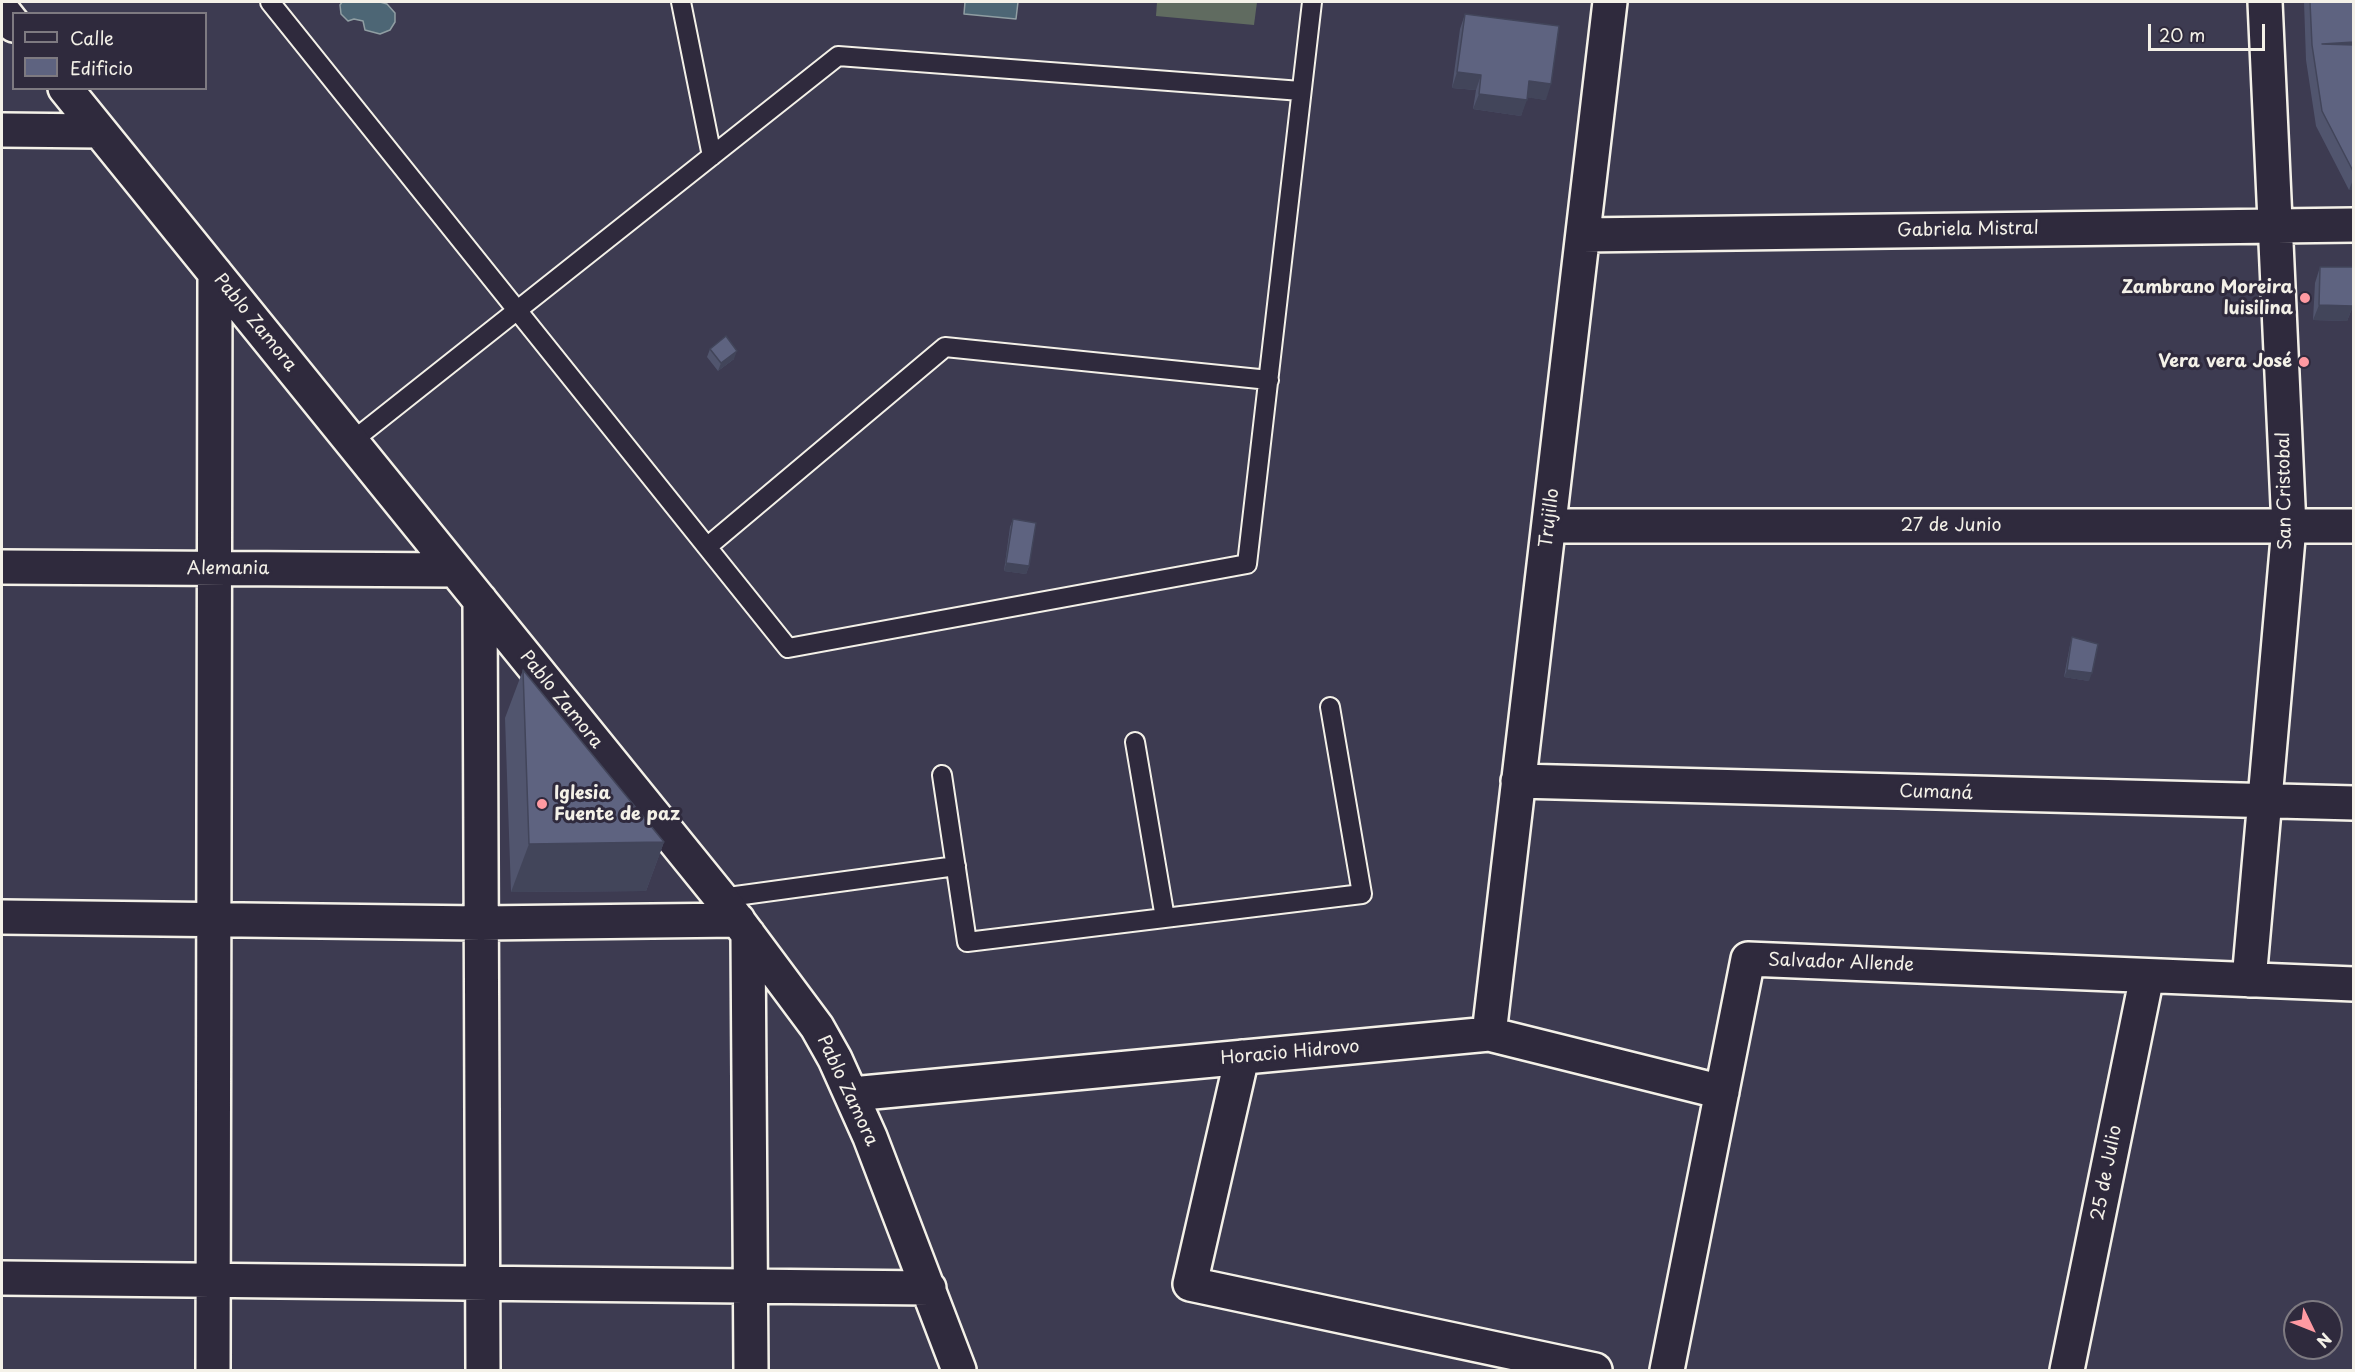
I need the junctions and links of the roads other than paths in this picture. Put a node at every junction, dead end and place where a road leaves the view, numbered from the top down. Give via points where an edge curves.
1 (270, 2) edge
2 (681, 2) edge
3 (1311, 2) edge
4 (1610, 2) edge
5 (2265, 2) edge
6 (2, 10) edge
7 (12, 22) edge
8 (67, 90) edge
9 (1301, 91) junction
10 (2, 130) edge
11 (99, 131) junction
12 (711, 156) junction
13 (2354, 225) edge
14 (2275, 226) junction
15 (1583, 236) junction
16 (215, 273) junction
17 (517, 311) junction
18 (1269, 380) junction
19 (351, 442) junction
20 (1549, 526) junction
21 (2289, 526) junction
22 (2354, 526) edge
23 (707, 548) junction
24 (2, 567) edge
25 (214, 569) junction
26 (455, 570) junction
27 (480, 600) junction
28 (1330, 707) dead end
29 (1135, 742) dead end
30 (942, 775) dead end
31 (1518, 781) junction
32 (2266, 801) junction
33 (2354, 803) edge
34 (956, 866) junction
35 (2, 917) edge
36 (736, 918) junction
37 (1165, 918) junction
38 (213, 920) junction
39 (481, 923) junction
40 (2146, 976) junction
41 (2249, 980) junction
42 (2354, 984) edge
43 (1489, 1034) junction
44 (1242, 1057) junction
45 (1722, 1092) junction
46 (852, 1094) junction
47 (2, 1278) edge
48 (213, 1281) junction
49 (483, 1284) junction
50 (750, 1286) junction
51 (929, 1288) junction
52 (213, 1371) edge
53 (483, 1371) edge
54 (751, 1371) edge
55 (959, 1371) edge
56 (1595, 1371) edge
57 (1667, 1371) edge
58 (2067, 1371) edge

1 - 17 lane
2 - 12 lane
3 - 9 lane
4 - 15 street, Trujillo
5 - 14 street, San Cristobal
6 - 7 street
8 - 11 street, Pablo Zamora
9 - 12 lane via 838,56
9 - 18 lane
10 - 11 street
11 - 16 street, Pablo Zamora
12 - 17 lane
13 - 14 street, Gabriela Mistral
14 - 15 street, Gabriela Mistral
14 - 21 street, San Cristobal
15 - 20 street, Trujillo
16 - 19 street, Pablo Zamora
16 - 25 street
17 - 19 lane
17 - 23 lane
18 - 23 lane via 945,347
18 - 23 lane via 1247,564 788,648
19 - 26 street, Pablo Zamora
20 - 21 street, 27 de Junio
20 - 31 street, Trujillo
21 - 22 street, 27 de Junio
21 - 32 street, San Cristobal
24 - 25 street, Alemania
25 - 26 street, Alemania
25 - 38 street
26 - 27 street, Pablo Zamora
27 - 36 street, Pablo Zamora
27 - 39 street
28 - 37 lane via 1362,894
29 - 37 lane
30 - 34 lane
31 - 32 street, Cumaná
31 - 43 street, Trujillo
32 - 33 street, Cumaná
32 - 41 street, San Cristobal
34 - 36 lane
34 - 37 lane via 967,942
35 - 38 street
36 - 39 street
36 - 46 street, Pablo Zamora via 817,1027
36 - 50 street
38 - 39 street
38 - 48 street
39 - 49 street
40 - 41 street, Salvador Allende
40 - 45 street, Salvador Allende via 1748,959
40 - 58 street, 25 de Julio
41 - 42 street, Salvador Allende
43 - 44 street, Horacio Hidrovo
43 - 45 street, Horacio Hidrovo
44 - 46 street, Horacio Hidrovo
44 - 56 street via 1190,1284
45 - 57 street, Salvador Allende
46 - 51 street, Pablo Zamora
47 - 48 street
48 - 49 street
48 - 52 street
49 - 50 street
49 - 53 street
50 - 51 street
50 - 54 street
51 - 55 street, Pablo Zamora

